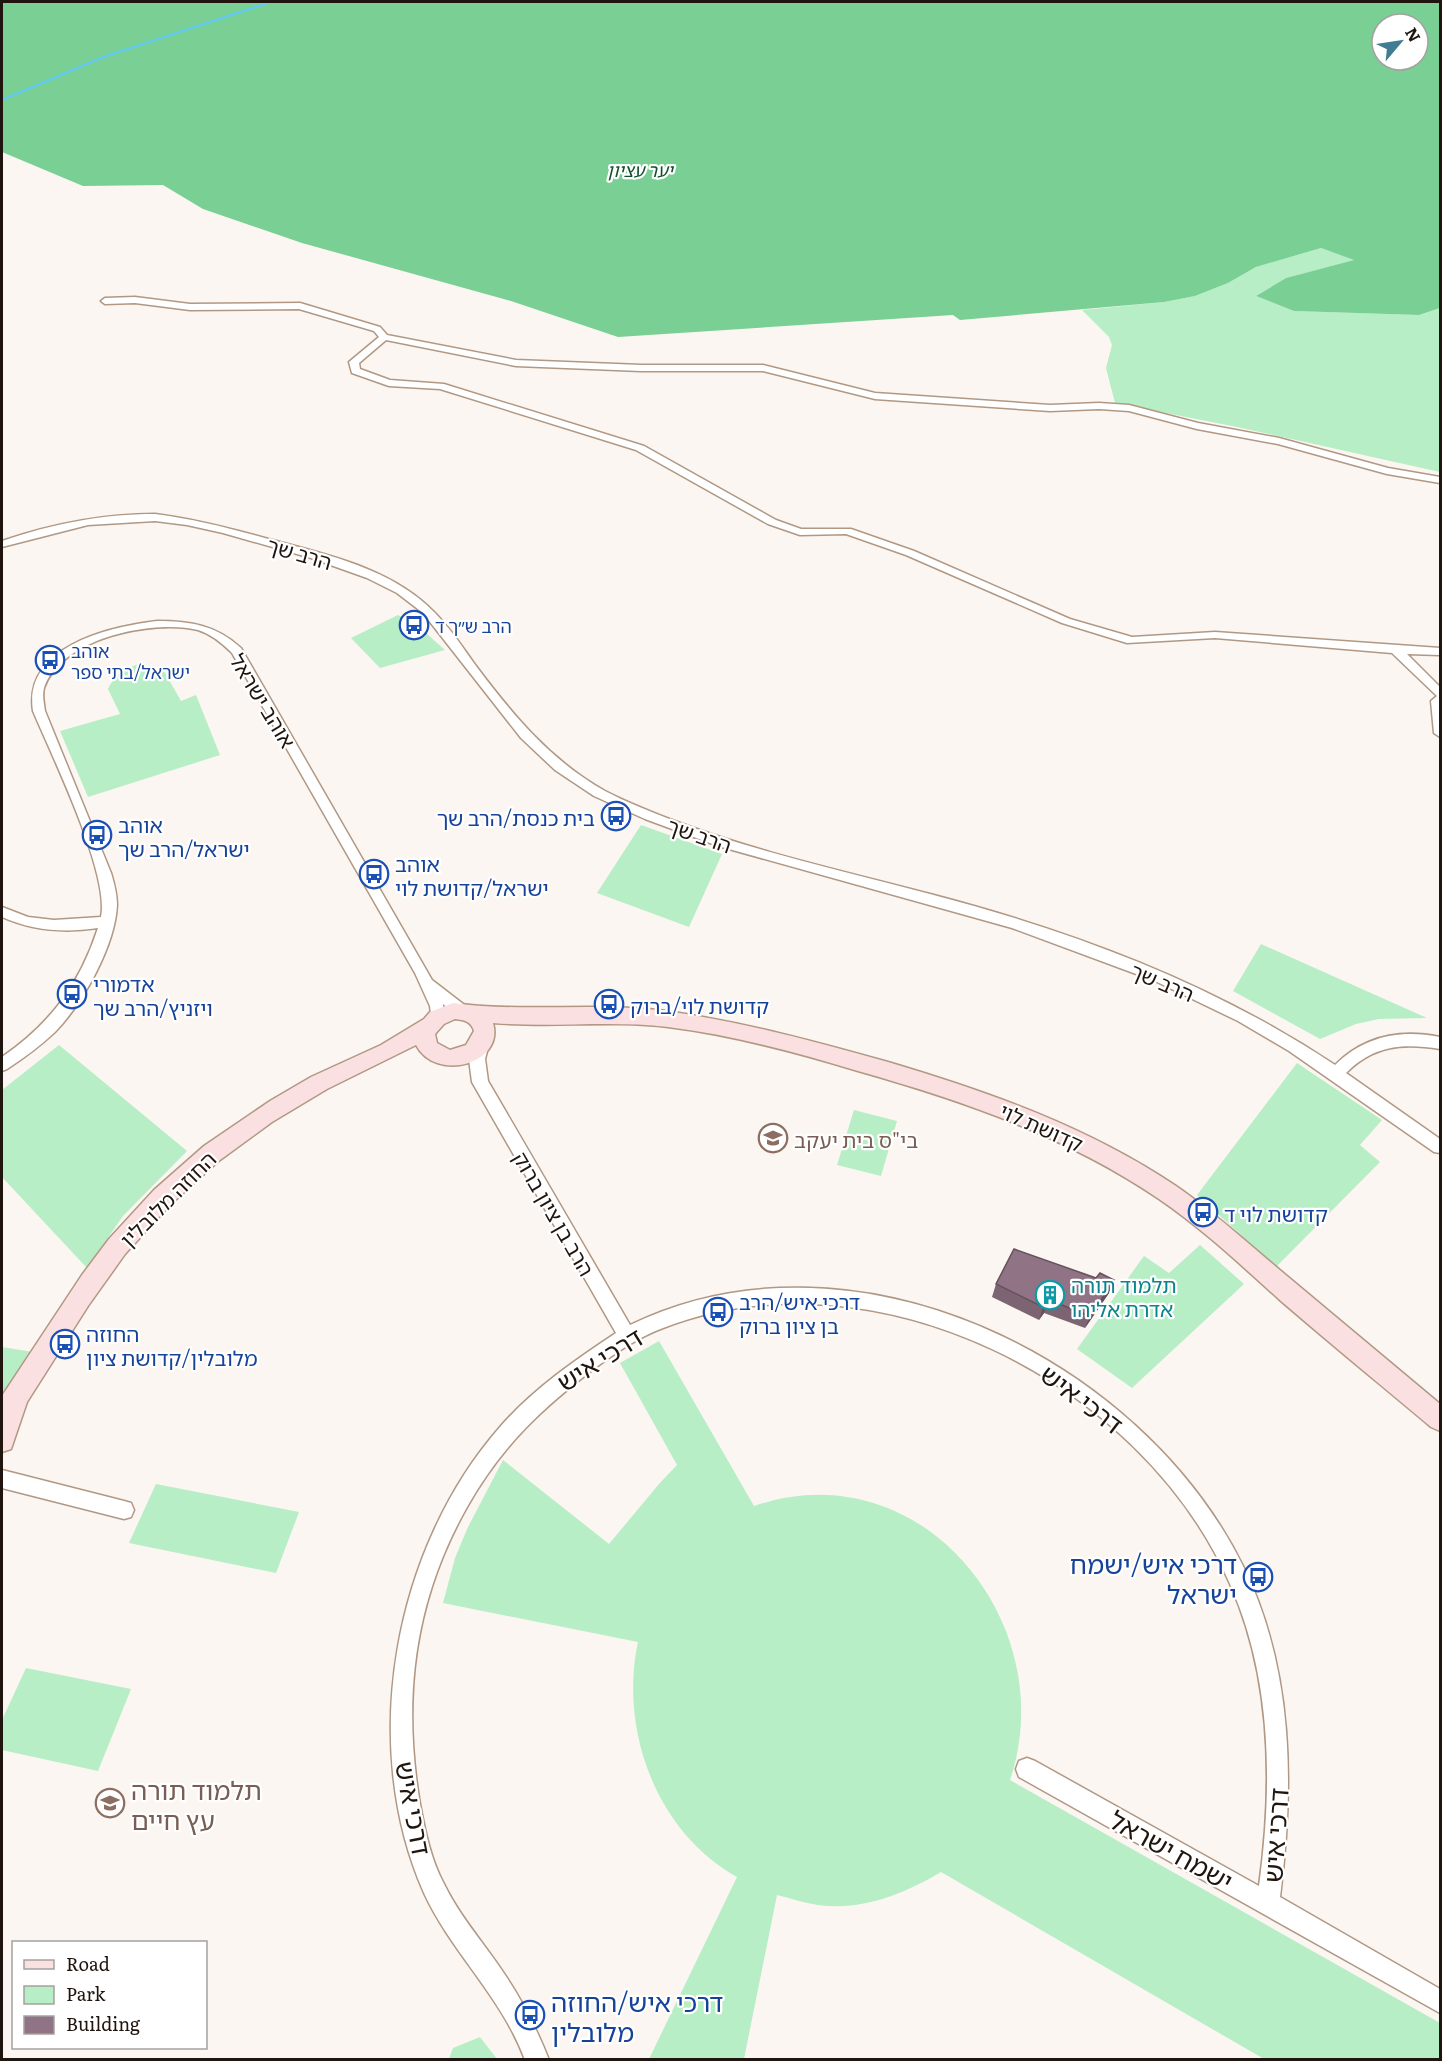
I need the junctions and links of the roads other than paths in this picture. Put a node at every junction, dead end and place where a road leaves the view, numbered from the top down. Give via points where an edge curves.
1 (105, 301) dead end
2 (384, 337) junction
3 (1440, 480) edge
4 (2, 544) edge
5 (1396, 650) junction
6 (1440, 651) edge
7 (1440, 693) edge
8 (1440, 699) edge
9 (1440, 733) edge
10 (2, 912) edge
11 (108, 921) junction
12 (422, 973) junction
13 (468, 1013) junction
14 (561, 1016) junction
15 (432, 1022) junction
16 (483, 1042) junction
17 (1440, 1043) edge
18 (442, 1056) junction
19 (365, 1063) junction
20 (2, 1065) edge
21 (1336, 1073) junction
22 (484, 1090) junction
23 (1440, 1147) edge
24 (627, 1336) junction
25 (22, 1390) junction
26 (2, 1415) edge
27 (1440, 1419) edge
28 (2, 1440) edge
29 (2, 1479) edge
30 (124, 1510) dead end
31 (1028, 1769) dead end
32 (1268, 1903) junction
33 (1440, 2002) edge
34 (537, 2060) edge

1 - 2 street via 135,300 190,307 300,306 377,329
2 - 3 street via 516,363 763,368 875,396 1050,408 1129,408 1279,441 1387,471
2 - 5 street via 354,362 355,371 389,383 441,386 640,448 772,522 800,532 847,531 910,553 1066,621 1131,641 1215,635
4 - 21 street, הרב שך via 92,521 164,519 221,530 366,573 427,610 522,733 549,759 602,795 718,841 1005,921 1081,947 1242,1016
5 - 6 street
5 - 7 street
8 - 9 street
10 - 11 street via 56,927
11 - 12 street, אוהב ישראל via 110,897 100,860 39,711 37,690 47,671 65,654 89,641 146,625 200,627 222,636 237,651
11 - 20 street, אוהב ישראל via 76,997 56,1022
12 - 13 street, אוהב ישראל via 440,994
12 - 15 street, אוהב ישראל via 437,1006
13 - 14 street, קדושת לוי
13 - 15 street via 444,1014
13 - 16 street via 483,1023
14 - 16 street, קדושת לוי via 508,1028
14 - 27 street, קדושת לוי via 612,1014 726,1028 928,1082 1077,1139 1196,1214
15 - 18 street via 424,1039 430,1051
15 - 19 street, החוזה מלובלין via 402,1045
16 - 18 street via 466,1055
16 - 22 street, הרב בן ציון ברוק via 477,1070
17 - 21 street via 1400,1041 1378,1045 1362,1050
18 - 19 street, החוזה מלובלין via 406,1054
18 - 22 street, הרב בן ציון ברוק via 465,1066
19 - 25 street, החוזה מלובלין via 319,1083 267,1113 185,1175 91,1280
21 - 23 street, הרב שך
22 - 24 street, הרב בן ציון ברוק
24 - 32 street, דרכי איש via 712,1304 760,1298 796,1295 890,1305 973,1329 1015,1350 1069,1382 1118,1422 1160,1462 1216,1536 1244,1594 1263,1647 1279,1759 1275,1856
24 - 34 street, דרכי איש via 548,1391 485,1458 430,1560 409,1634 401,1685 408,1793 432,1883 509,2002
25 - 26 street, החוזה מלובלין
25 - 28 street, החוזה מלובלין
29 - 30 street
31 - 32 street, ישמח ישראל
32 - 33 street, ישמח ישראל

